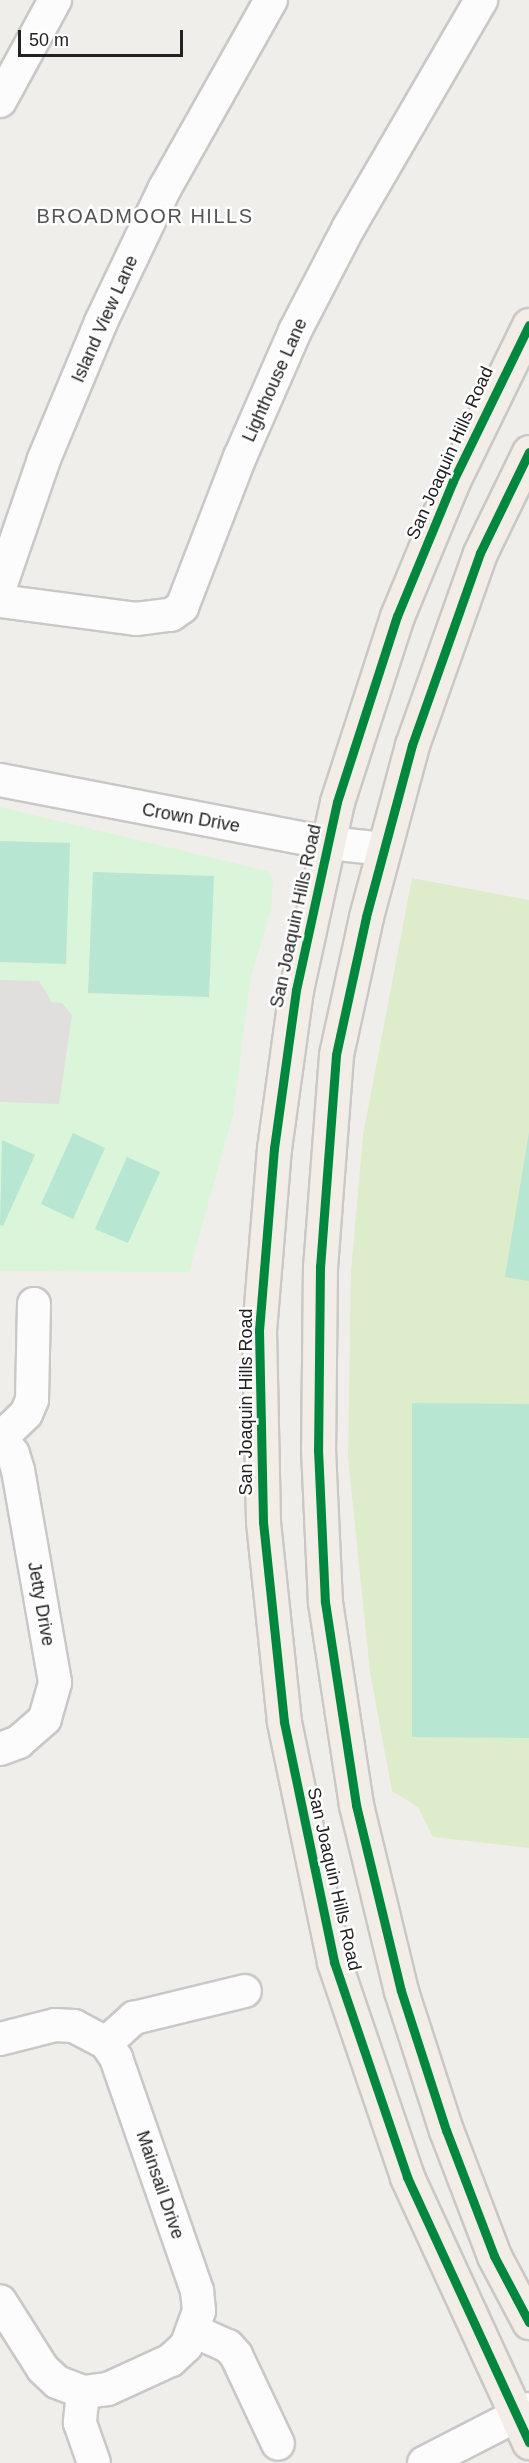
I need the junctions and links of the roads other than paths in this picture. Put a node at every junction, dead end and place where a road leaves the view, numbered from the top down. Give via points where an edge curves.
1 (56, 0) edge
2 (271, 0) edge
3 (481, 0) edge
4 (0, 101) edge
5 (529, 325) edge
6 (529, 452) edge
7 (520, 492) edge
8 (0, 587) edge
9 (0, 601) edge
10 (0, 780) edge
11 (328, 843) junction
12 (384, 849) junction
13 (34, 1304) dead end
14 (1, 1436) edge
15 (0, 1749) edge
16 (245, 1991) dead end
17 (0, 2039) edge
18 (106, 2043) junction
19 (0, 2301) edge
20 (529, 2322) edge
21 (194, 2331) junction
22 (83, 2392) junction
23 (524, 2422) edge
24 (278, 2444) dead end
25 (94, 2463) edge
26 (424, 2463) edge

1 - 4 street
2 - 8 street, Island View Lane via 165,188 101,322 44,459
3 - 9 street, Lighthouse Lane via 349,227 296,331 240,456 182,607 171,615 136,619
5 - 11 main road, San Joaquin Hills Road via 453,481 397,616 337,802
6 - 7 main road
7 - 12 main road via 480,553 412,745
10 - 11 street, Crown Drive
11 - 12 street, Crown Drive
11 - 23 main road, San Joaquin Hills Road via 294,1002 274,1148 259,1330 263,1522 284,1722 334,1962 384,2114 407,2177
12 - 20 main road via 336,1055 320,1266 318,1449 325,1602 356,1805 401,1991 446,2130 494,2256
13 - 14 street, Jetty Drive via 32,1400 26,1414
14 - 15 street, Jetty Drive via 18,1470 55,1683 45,1719 19,1742
16 - 18 street via 134,2018
17 - 18 street via 55,2025 74,2026
18 - 21 street, Mainsail Drive via 116,2058 197,2291 199,2311
19 - 22 street via 43,2368 57,2382
21 - 22 street via 171,2360 116,2386
21 - 24 street via 228,2346 236,2355
22 - 25 street via 80,2423
23 - 26 street

